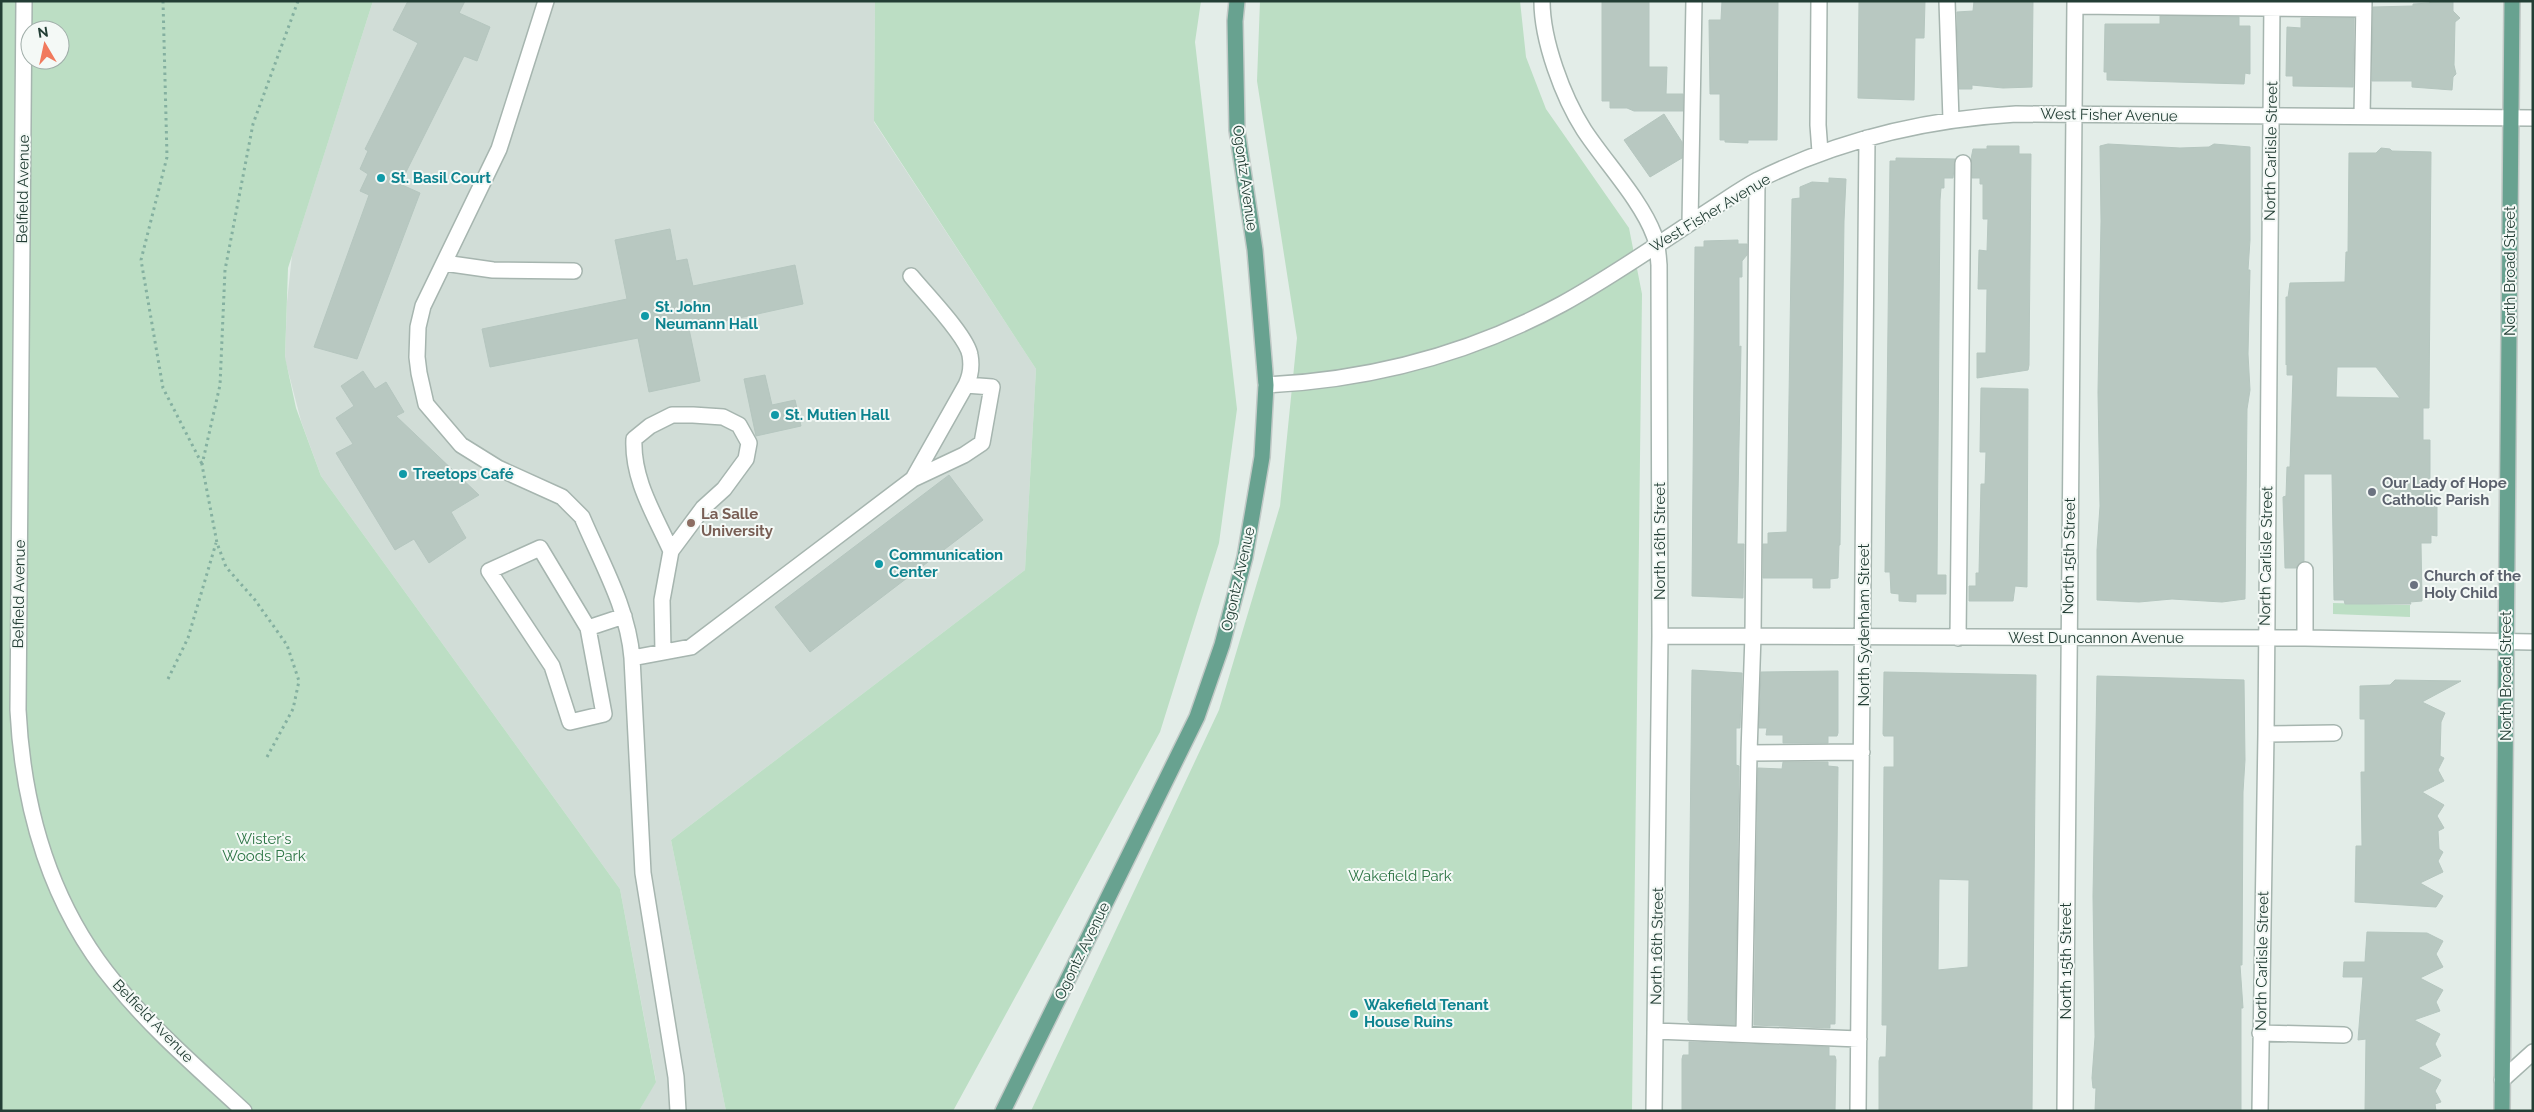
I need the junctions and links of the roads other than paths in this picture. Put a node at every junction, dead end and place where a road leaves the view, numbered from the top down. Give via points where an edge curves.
1 (24, 1) edge
2 (546, 1) edge
3 (1237, 1) edge
4 (1542, 1) edge
5 (1694, 1) edge
6 (1819, 1) edge
7 (1947, 1) edge
8 (2512, 1) edge
9 (2075, 4) edge
10 (2178, 4) edge
11 (2272, 5) edge
12 (2364, 5) edge
13 (2074, 115) junction
14 (2271, 117) junction
15 (2362, 117) junction
16 (2511, 118) junction
17 (2533, 118) edge
18 (1951, 120) junction
19 (1867, 138) junction
20 (1820, 152) junction
21 (1963, 163) dead end
22 (1757, 181) junction
23 (1690, 223) junction
24 (1657, 245) junction
25 (444, 263) junction
26 (574, 271) dead end
27 (911, 276) dead end
28 (1266, 385) junction
29 (966, 386) junction
30 (914, 479) junction
31 (671, 552) junction
32 (2305, 570) dead end
33 (624, 616) junction
34 (588, 628) junction
35 (1753, 635) junction
36 (1660, 636) junction
37 (1864, 636) junction
38 (1958, 638) junction
39 (2068, 638) junction
40 (2265, 638) junction
41 (2305, 638) junction
42 (2506, 642) junction
43 (2533, 642) edge
44 (663, 652) junction
45 (632, 658) junction
46 (2334, 733) dead end
47 (2266, 734) junction
48 (1862, 752) junction
49 (1749, 753) junction
50 (1656, 1031) junction
51 (2260, 1033) junction
52 (1744, 1034) junction
53 (2344, 1035) dead end
54 (1860, 1039) junction
55 (2533, 1052) edge
56 (2502, 1080) junction
57 (244, 1111) edge
58 (678, 1111) edge
59 (1003, 1111) edge
60 (1654, 1111) edge
61 (1858, 1111) edge
62 (2065, 1111) edge
63 (2260, 1111) edge
64 (2502, 1111) edge

1 - 57 street, Belfield Avenue via 18,710 22,769 37,836 54,881 97,960 136,1008
2 - 25 street via 499,148
3 - 28 main road, Ogontz Avenue via 1237,130 1255,250
4 - 24 street, North 16th Street via 1547,41 1567,96 1584,129 1646,217
5 - 23 street
6 - 20 street
7 - 18 street
8 - 16 main road, North Broad Street
9 - 10 street
9 - 13 street, North 15th Street
10 - 11 street
11 - 12 street
11 - 14 street, North Carlisle Street
12 - 15 street
13 - 14 street, West Fisher Avenue
13 - 18 street, West Fisher Avenue via 2016,114
13 - 39 street, North 15th Street
14 - 15 street, West Fisher Avenue
14 - 40 street, North Carlisle Street
15 - 16 street, West Fisher Avenue
16 - 17 street, West Fisher Avenue
16 - 42 main road, North Broad Street
18 - 19 street, West Fisher Avenue
19 - 20 street, West Fisher Avenue
19 - 37 street, North Sydenham Street
20 - 22 street, West Fisher Avenue
21 - 38 street
22 - 23 street, West Fisher Avenue
22 - 35 street
23 - 24 street, West Fisher Avenue
24 - 28 street, West Fisher Avenue via 1561,304 1457,350 1370,373 1308,383
24 - 36 street, North 16th Street via 1661,284
25 - 26 street via 493,270
25 - 33 street via 423,306 418,326 419,374 426,404 461,445 498,468 562,497 572,505 582,517
27 - 29 street via 955,329 970,353 971,375
28 - 59 main road, Ogontz Avenue via 1262,457 1245,556 1222,645 1197,717
29 - 30 street
29 - 30 street via 992,387 982,443
30 - 44 street via 691,647
31 - 31 street via 703,508 724,489 746,459 749,444 746,438 739,426 723,417 672,416 650,426 634,439 633,459 637,478
31 - 44 street via 662,600
32 - 41 street
33 - 34 street
33 - 45 street
34 - 34 street via 540,548 489,571 552,666 570,722 604,714
35 - 36 street, West Duncannon Avenue
35 - 37 street, West Duncannon Avenue
35 - 49 street
36 - 50 street, North 16th Street
37 - 38 street, West Duncannon Avenue
37 - 48 street, North Sydenham Street
38 - 39 street, West Duncannon Avenue
39 - 40 street, West Duncannon Avenue
39 - 62 street, North 15th Street
40 - 41 street, West Duncannon Avenue
40 - 47 street, North Carlisle Street
41 - 42 street, West Duncannon Avenue
42 - 43 street, West Duncannon Avenue
42 - 56 main road, North Broad Street
44 - 45 street
45 - 58 street via 643,873 676,1077
46 - 47 street
47 - 51 street, North Carlisle Street
48 - 49 street
48 - 54 street, North Sydenham Street
49 - 52 street
50 - 52 street
50 - 60 street, North 16th Street
51 - 53 street
51 - 63 street, North Carlisle Street
52 - 54 street
54 - 61 street, North Sydenham Street
55 - 56 street
56 - 64 main road, North Broad Street

